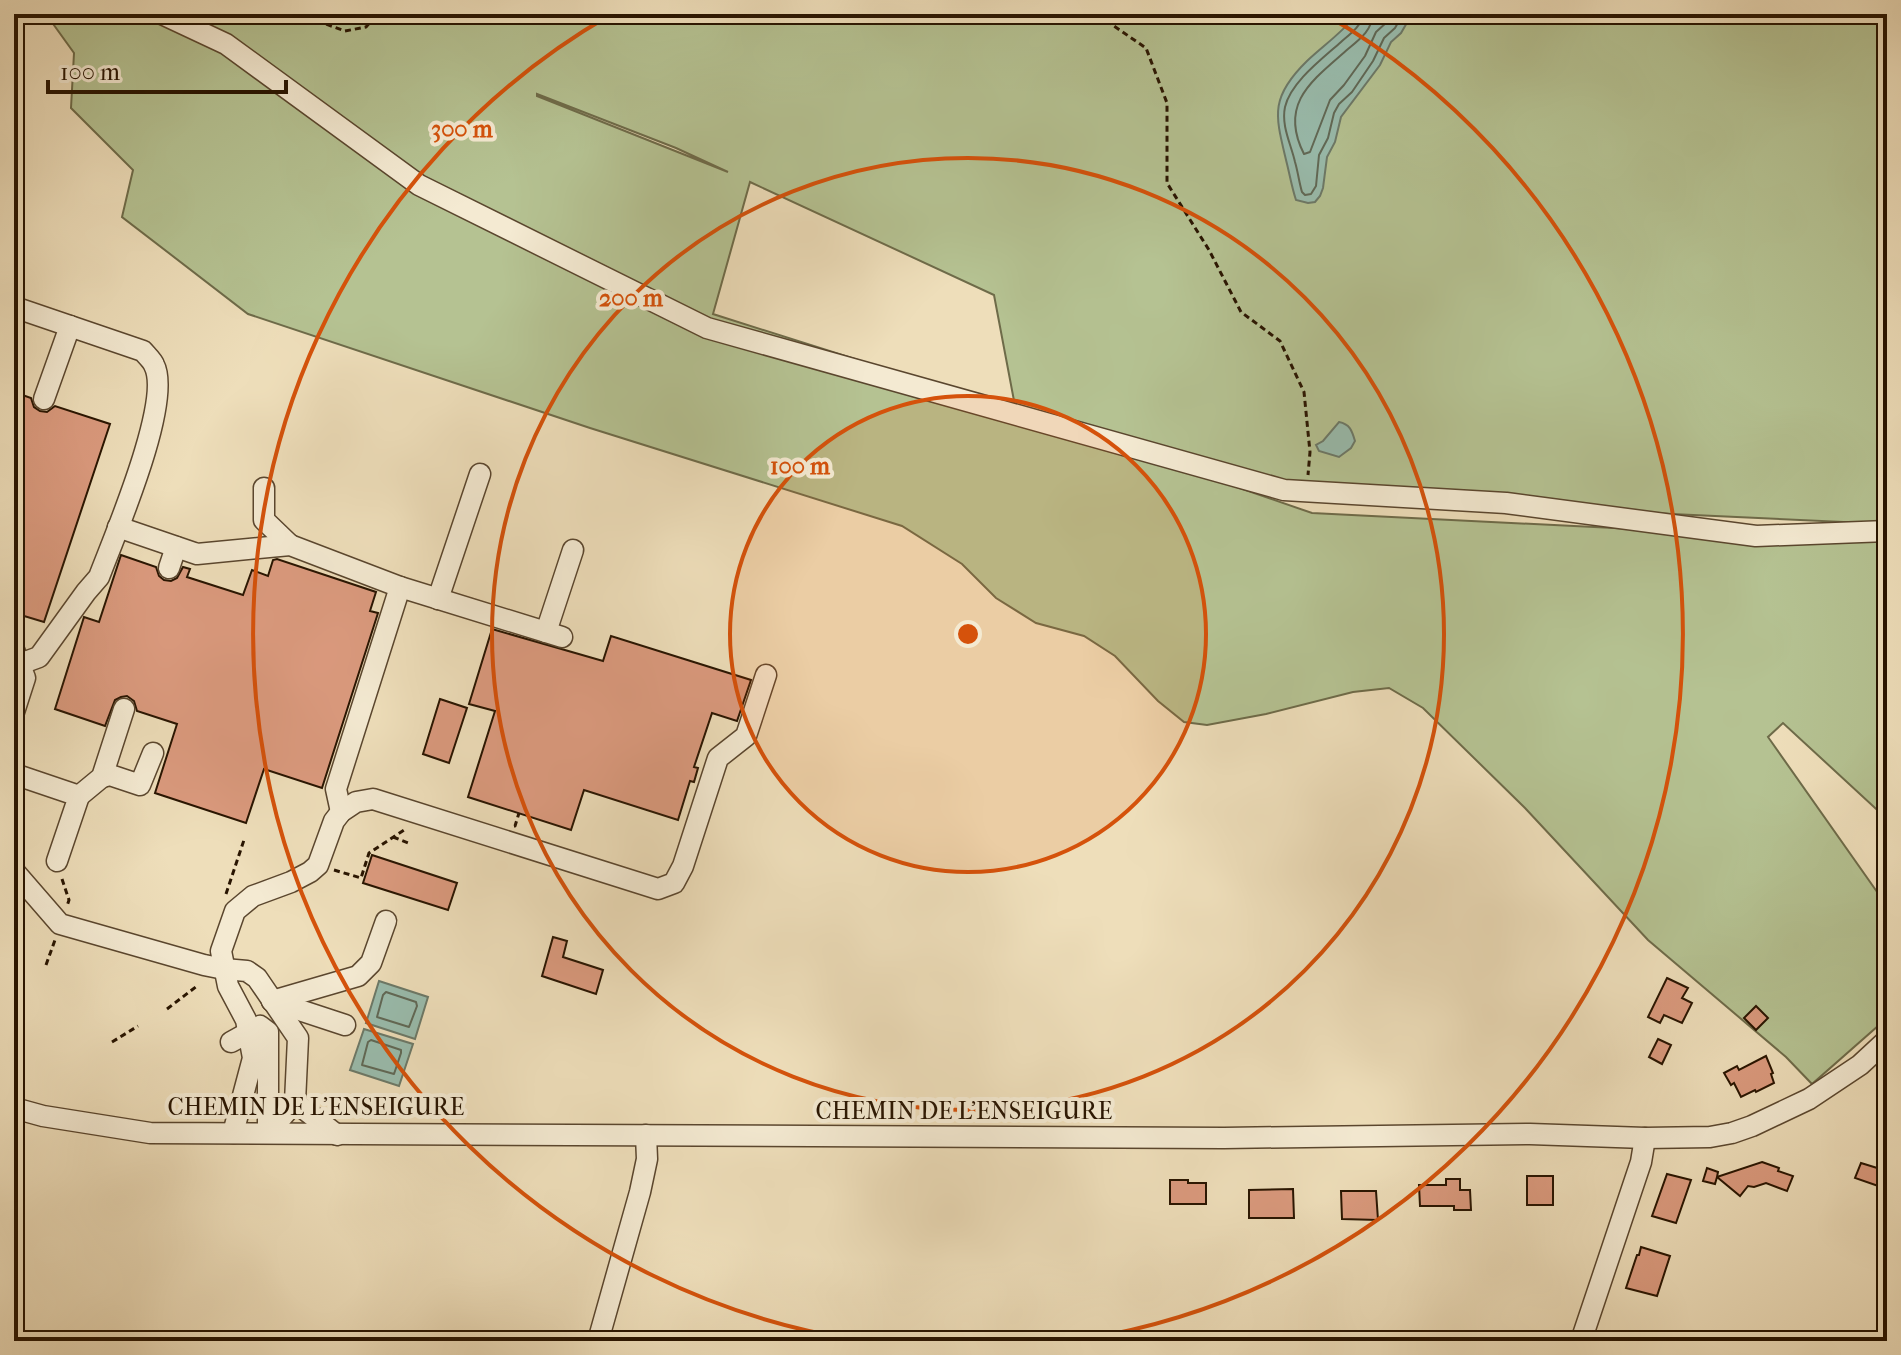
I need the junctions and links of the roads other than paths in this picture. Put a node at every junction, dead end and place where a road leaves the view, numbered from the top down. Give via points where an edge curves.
1 (162, 14) edge
2 (14, 307) edge
3 (70, 326) junction
4 (44, 399) dead end
5 (480, 474) dead end
6 (264, 488) dead end
7 (118, 527) junction
8 (1887, 531) edge
9 (290, 545) junction
10 (176, 547) junction
11 (573, 550) dead end
12 (169, 568) dead end
13 (400, 587) junction
14 (438, 599) junction
15 (17, 657) edge
16 (766, 675) dead end
17 (124, 709) dead end
18 (14, 712) edge
19 (153, 753) dead end
20 (14, 774) edge
21 (102, 777) junction
22 (79, 796) junction
23 (341, 812) junction
24 (59, 869) road end
25 (14, 871) edge
26 (386, 921) dead end
27 (224, 969) junction
28 (272, 1001) junction
29 (345, 1025) dead end
30 (240, 1037) junction
31 (1887, 1040) edge
32 (295, 1102) junction
33 (14, 1108) edge
34 (233, 1133) junction
35 (268, 1133) junction
36 (337, 1135) junction
37 (646, 1135) junction
38 (1645, 1138) junction
39 (598, 1341) edge
40 (1581, 1341) edge

1 - 8 street via 226,44 419,185 707,328 1284,490 1506,503 1756,536
2 - 3 street
3 - 4 street
3 - 7 street via 143,351 155,366 158,388 150,441
5 - 14 street
6 - 9 street via 264,520
7 - 10 street
7 - 15 street via 99,577 39,657
9 - 10 street via 197,554
9 - 13 street
10 - 12 street
11 - 14 street via 554,635
13 - 14 street
13 - 23 street via 336,789
15 - 18 street via 25,678
16 - 23 street via 746,736 718,758 674,883 658,889 373,799
17 - 21 street
19 - 21 street via 140,785
20 - 22 street
21 - 22 street
22 - 24 street
23 - 27 street via 318,865 253,896 235,911 221,951
25 - 27 street via 60,924
26 - 28 street via 371,963 358,976
27 - 28 street via 247,971
27 - 30 street via 246,1020
28 - 29 street
28 - 32 street via 298,1038
30 - 34 street via 253,1058
30 - 35 street via 260,1026 268,1032
31 - 38 street, CHEMIN DE L'ENSEIGURE via 1835,1083 1752,1126 1710,1137
32 - 35 street
32 - 36 street
33 - 34 street, CHEMIN DE L'ENSEIGURE via 150,1133
34 - 35 street, CHEMIN DE L'ENSEIGURE
35 - 36 street, CHEMIN DE L'ENSEIGURE
36 - 37 street, CHEMIN DE L'ENSEIGURE
37 - 38 street, CHEMIN DE L'ENSEIGURE
37 - 39 street via 640,1192
38 - 40 street

